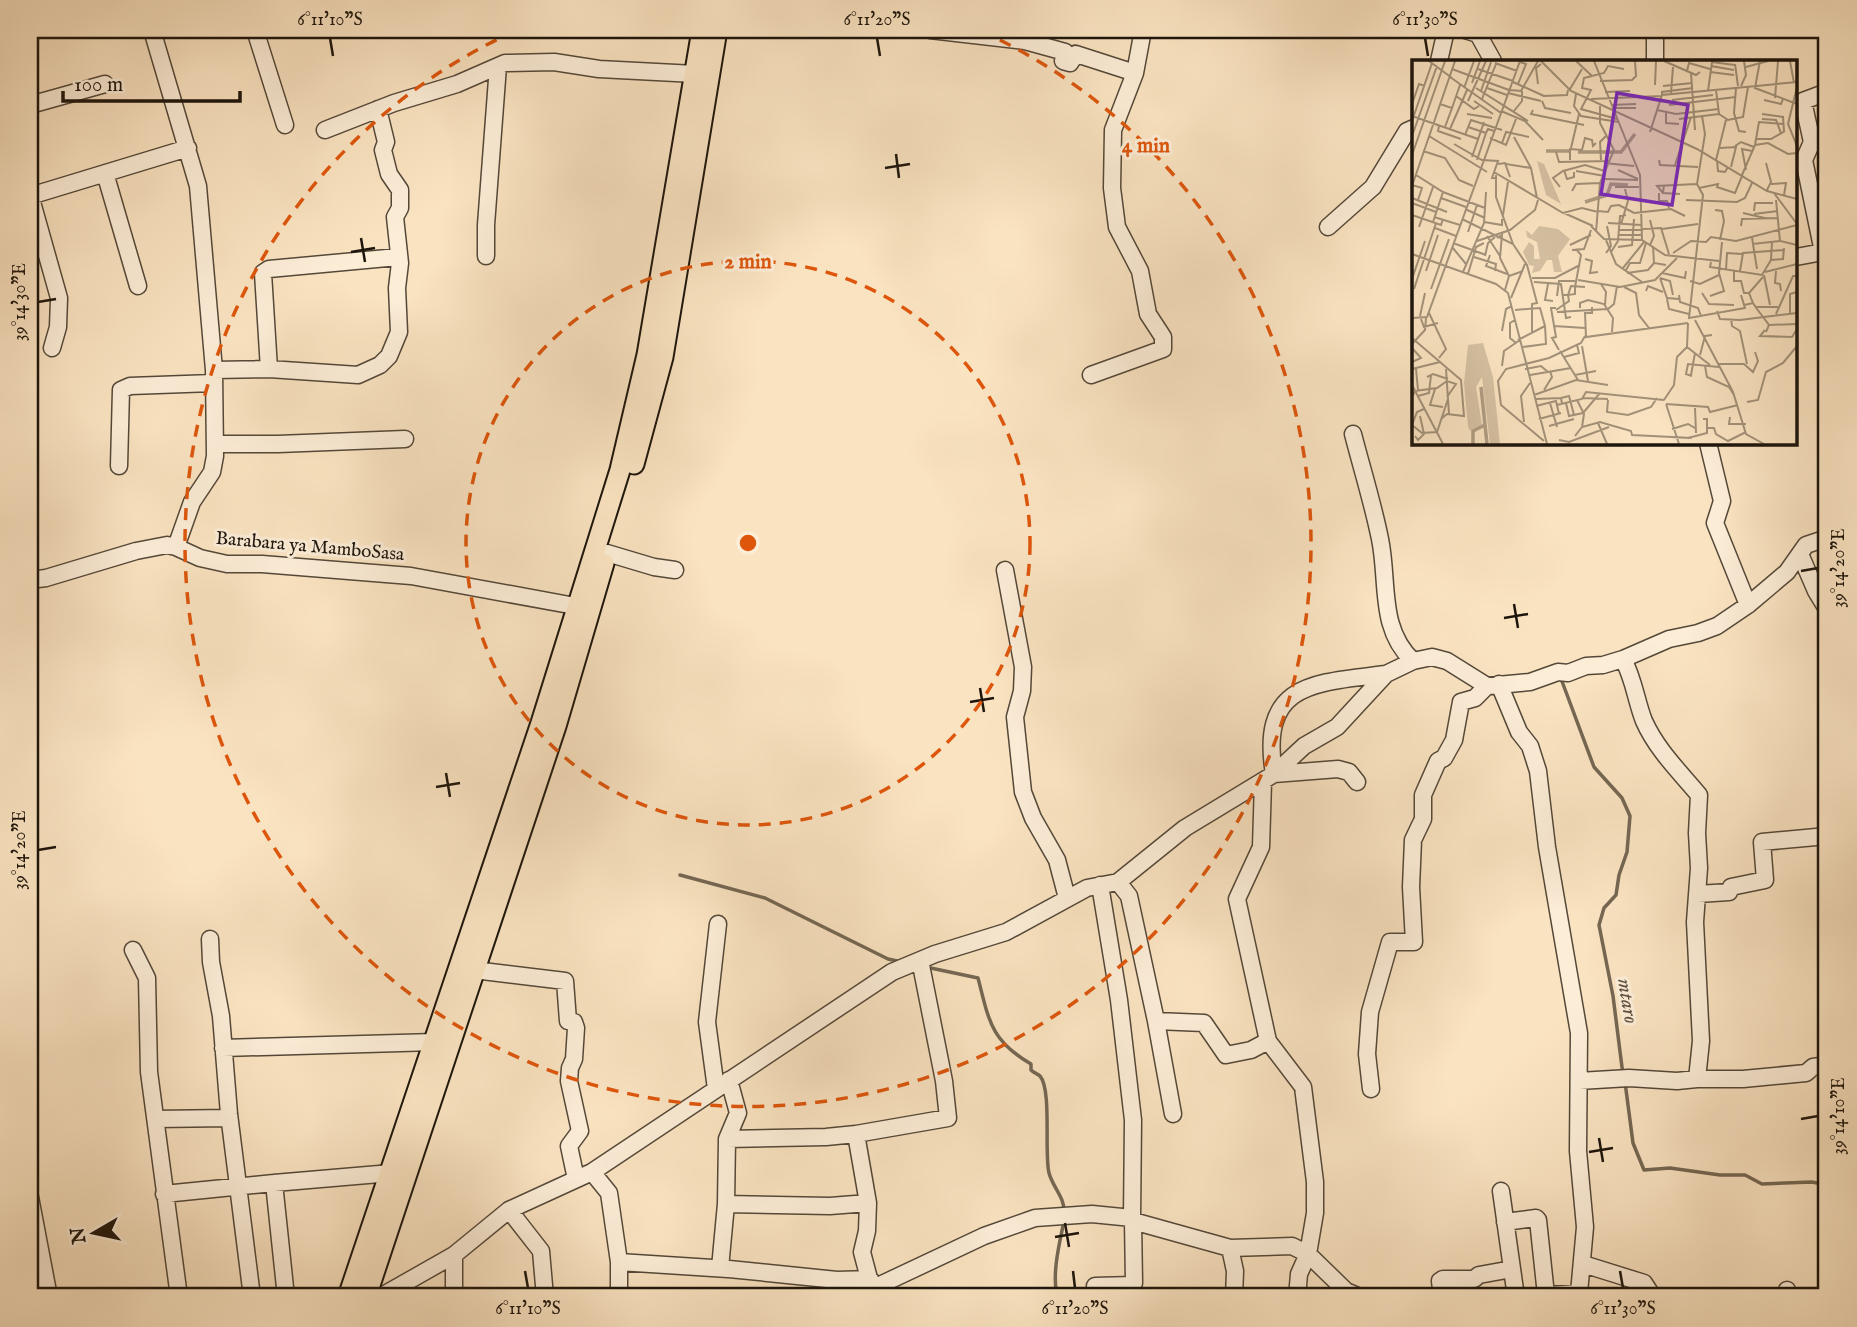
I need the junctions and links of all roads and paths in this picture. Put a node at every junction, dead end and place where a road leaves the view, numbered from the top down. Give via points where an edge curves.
1 (152, 30) edge
2 (255, 30) edge
3 (702, 30) edge
4 (717, 30) edge
5 (930, 30) edge
6 (1143, 30) edge
7 (1446, 30) edge
8 (1465, 30) edge
9 (1655, 30) edge
10 (1439, 60) edge
11 (1492, 60) edge
12 (1656, 60) edge
13 (498, 66) junction
14 (1135, 73) junction
15 (695, 74) junction
16 (105, 84) dead end
17 (1827, 92) edge
18 (30, 105) edge
19 (378, 109) junction
20 (285, 125) dead end
21 (1412, 129) edge
22 (325, 130) dead end
23 (188, 148) junction
24 (105, 173) junction
25 (30, 195) edge
26 (1328, 227) dead end
27 (36, 237) edge
28 (486, 256) dead end
29 (398, 257) junction
30 (1798, 257) edge
31 (138, 286) dead end
32 (52, 348) dead end
33 (269, 369) junction
34 (1091, 375) dead end
35 (214, 377) junction
36 (1353, 434) dead end
37 (405, 439) dead end
38 (215, 444) junction
39 (1708, 444) edge
40 (119, 466) dead end
41 (1827, 538) edge
42 (176, 547) junction
43 (607, 553) junction
44 (1800, 554) junction
45 (675, 570) dead end
46 (1005, 570) dead end
47 (30, 580) edge
48 (1748, 605) junction
49 (585, 608) junction
50 (1827, 609) edge
51 (1623, 659) junction
52 (1413, 661) junction
53 (1386, 674) junction
54 (1493, 685) junction
55 (1269, 778) junction
56 (1357, 782) dead end
57 (1827, 836) edge
58 (1118, 882) junction
59 (1100, 885) junction
60 (1698, 894) junction
61 (1067, 898) junction
62 (718, 924) dead end
63 (210, 939) dead end
64 (133, 950) dead end
65 (920, 960) junction
66 (474, 970) junction
67 (1156, 1021) junction
68 (1268, 1041) junction
69 (435, 1042) junction
70 (223, 1048) junction
71 (1827, 1065) edge
72 (1697, 1079) junction
73 (1579, 1081) junction
74 (723, 1085) junction
75 (1371, 1089) dead end
76 (1173, 1114) dead end
77 (229, 1118) junction
78 (156, 1119) junction
79 (856, 1134) junction
80 (727, 1139) junction
81 (592, 1172) junction
82 (391, 1173) junction
83 (576, 1179) junction
84 (274, 1183) junction
85 (239, 1186) junction
86 (1501, 1191) dead end
87 (164, 1194) junction
88 (30, 1197) edge
89 (726, 1203) junction
90 (868, 1203) junction
91 (509, 1210) junction
92 (1133, 1219) junction
93 (1505, 1222) junction
94 (1230, 1248) junction
95 (1308, 1254) junction
96 (454, 1255) junction
97 (619, 1262) junction
98 (1583, 1264) junction
99 (725, 1268) junction
100 (1512, 1269) junction
101 (1095, 1286) dead end
102 (869, 1289) edge
103 (1546, 1295) junction
104 (1580, 1295) edge
105 (49, 1297) edge
106 (179, 1297) edge
107 (252, 1297) edge
108 (286, 1297) edge
109 (348, 1297) edge
110 (366, 1297) edge
111 (380, 1297) edge
112 (454, 1297) edge
113 (544, 1297) edge
114 (619, 1297) edge
115 (1234, 1297) edge
116 (1297, 1297) edge
117 (1360, 1297) edge
118 (1442, 1297) edge
119 (1515, 1297) edge
120 (1525, 1297) edge
121 (1653, 1297) edge

1 - 23 street
2 - 20 street
3 - 15 main road
4 - 43 main road via 663,358
5 - 14 street via 1025,41 1065,52 1063,61 1070,64 1076,54
6 - 14 street
7 - 10 street
8 - 11 street via 1478,34
9 - 12 street
13 - 15 street via 554,62
13 - 19 street
13 - 28 street
14 - 34 street via 1113,130 1112,188 1117,227 1140,271 1149,314 1163,337 1163,348
15 - 49 main road via 642,381
16 - 18 street
17 - 30 street via 1802,101 1812,142 1804,160 1823,252
19 - 22 street
19 - 29 street via 389,174 400,190 395,217
21 - 26 street via 1373,187
23 - 24 street
23 - 35 street via 198,186
24 - 25 street
24 - 31 street
25 - 27 street
27 - 32 street via 59,298
29 - 33 street via 399,332 380,365 358,375
29 - 33 street via 263,273
33 - 35 street
35 - 38 street
35 - 40 street via 121,390
36 - 52 street via 1385,562 1387,615 1402,651
37 - 38 street
38 - 42 street via 212,472 192,502
39 - 48 street via 1722,500 1715,523
41 - 44 street via 1807,545
42 - 47 street, Barabara ya MamboSasa via 152,547
42 - 49 street, Barabara ya MamboSasa via 228,564 411,576
43 - 45 street
43 - 49 main road
44 - 48 street via 1787,572
44 - 50 street
46 - 61 street via 1023,667 1015,717 1023,792 1057,860
48 - 51 street via 1717,626 1669,639
49 - 66 main road via 556,726
49 - 69 main road
51 - 54 street via 1530,682
51 - 60 street via 1644,720 1673,766 1699,795
52 - 53 street
52 - 54 street via 1432,657 1447,661
53 - 55 street via 1337,727 1304,746
53 - 55 street via 1314,685 1285,701 1272,726
54 - 73 street via 1530,746 1538,771 1578,1033
54 - 75 street via 1461,702 1454,740 1438,761 1423,795 1423,820 1413,840 1411,861 1414,942 1390,942 1370,1012 1367,1054
55 - 56 street via 1338,769 1349,772
55 - 58 street via 1185,828
55 - 68 street via 1261,847 1237,899
57 - 60 street via 1762,842 1765,880 1731,887 1729,892
58 - 59 street
58 - 67 street via 1129,896
59 - 61 street
59 - 92 street via 1133,1120
60 - 72 street via 1695,922 1701,1041
61 - 65 street via 1006,932
62 - 74 street via 707,1022
63 - 70 street
64 - 78 street via 147,978 149,1072
65 - 74 street via 892,972
65 - 79 street via 948,1118
66 - 83 street via 565,981 568,1021 576,1028 569,1080 580,1130 569,1146
66 - 110 main road
67 - 68 street via 1204,1023 1226,1055
67 - 76 street
68 - 95 street via 1303,1087 1315,1182
69 - 70 street
69 - 82 main road
70 - 77 street
71 - 72 street via 1806,1073
72 - 73 street
73 - 98 street
74 - 80 street via 737,1113
74 - 81 street
77 - 78 street
77 - 85 street
78 - 87 street
79 - 80 street
79 - 90 street
80 - 89 street
81 - 83 street
81 - 97 street via 608,1193
82 - 84 street
82 - 109 main road
83 - 91 street
84 - 85 street
84 - 108 street
85 - 87 street
85 - 107 street
86 - 93 street
87 - 106 street
88 - 105 street
89 - 90 street
89 - 99 street
90 - 102 street via 862,1247
91 - 96 street
91 - 113 street via 541,1251
92 - 94 street
92 - 101 street via 1133,1285
92 - 102 street via 1061,1215 1014,1223
93 - 100 street
93 - 103 street via 1538,1220
94 - 95 street via 1292,1246
94 - 115 street
95 - 116 street via 1299,1274
95 - 117 street via 1346,1291
96 - 111 street
96 - 112 street
97 - 99 street
97 - 114 street
98 - 104 street
98 - 121 street via 1644,1283
99 - 102 street via 837,1279
100 - 118 street via 1474,1279 1443,1279
100 - 119 street
103 - 104 street
103 - 120 street
119 - 120 street

